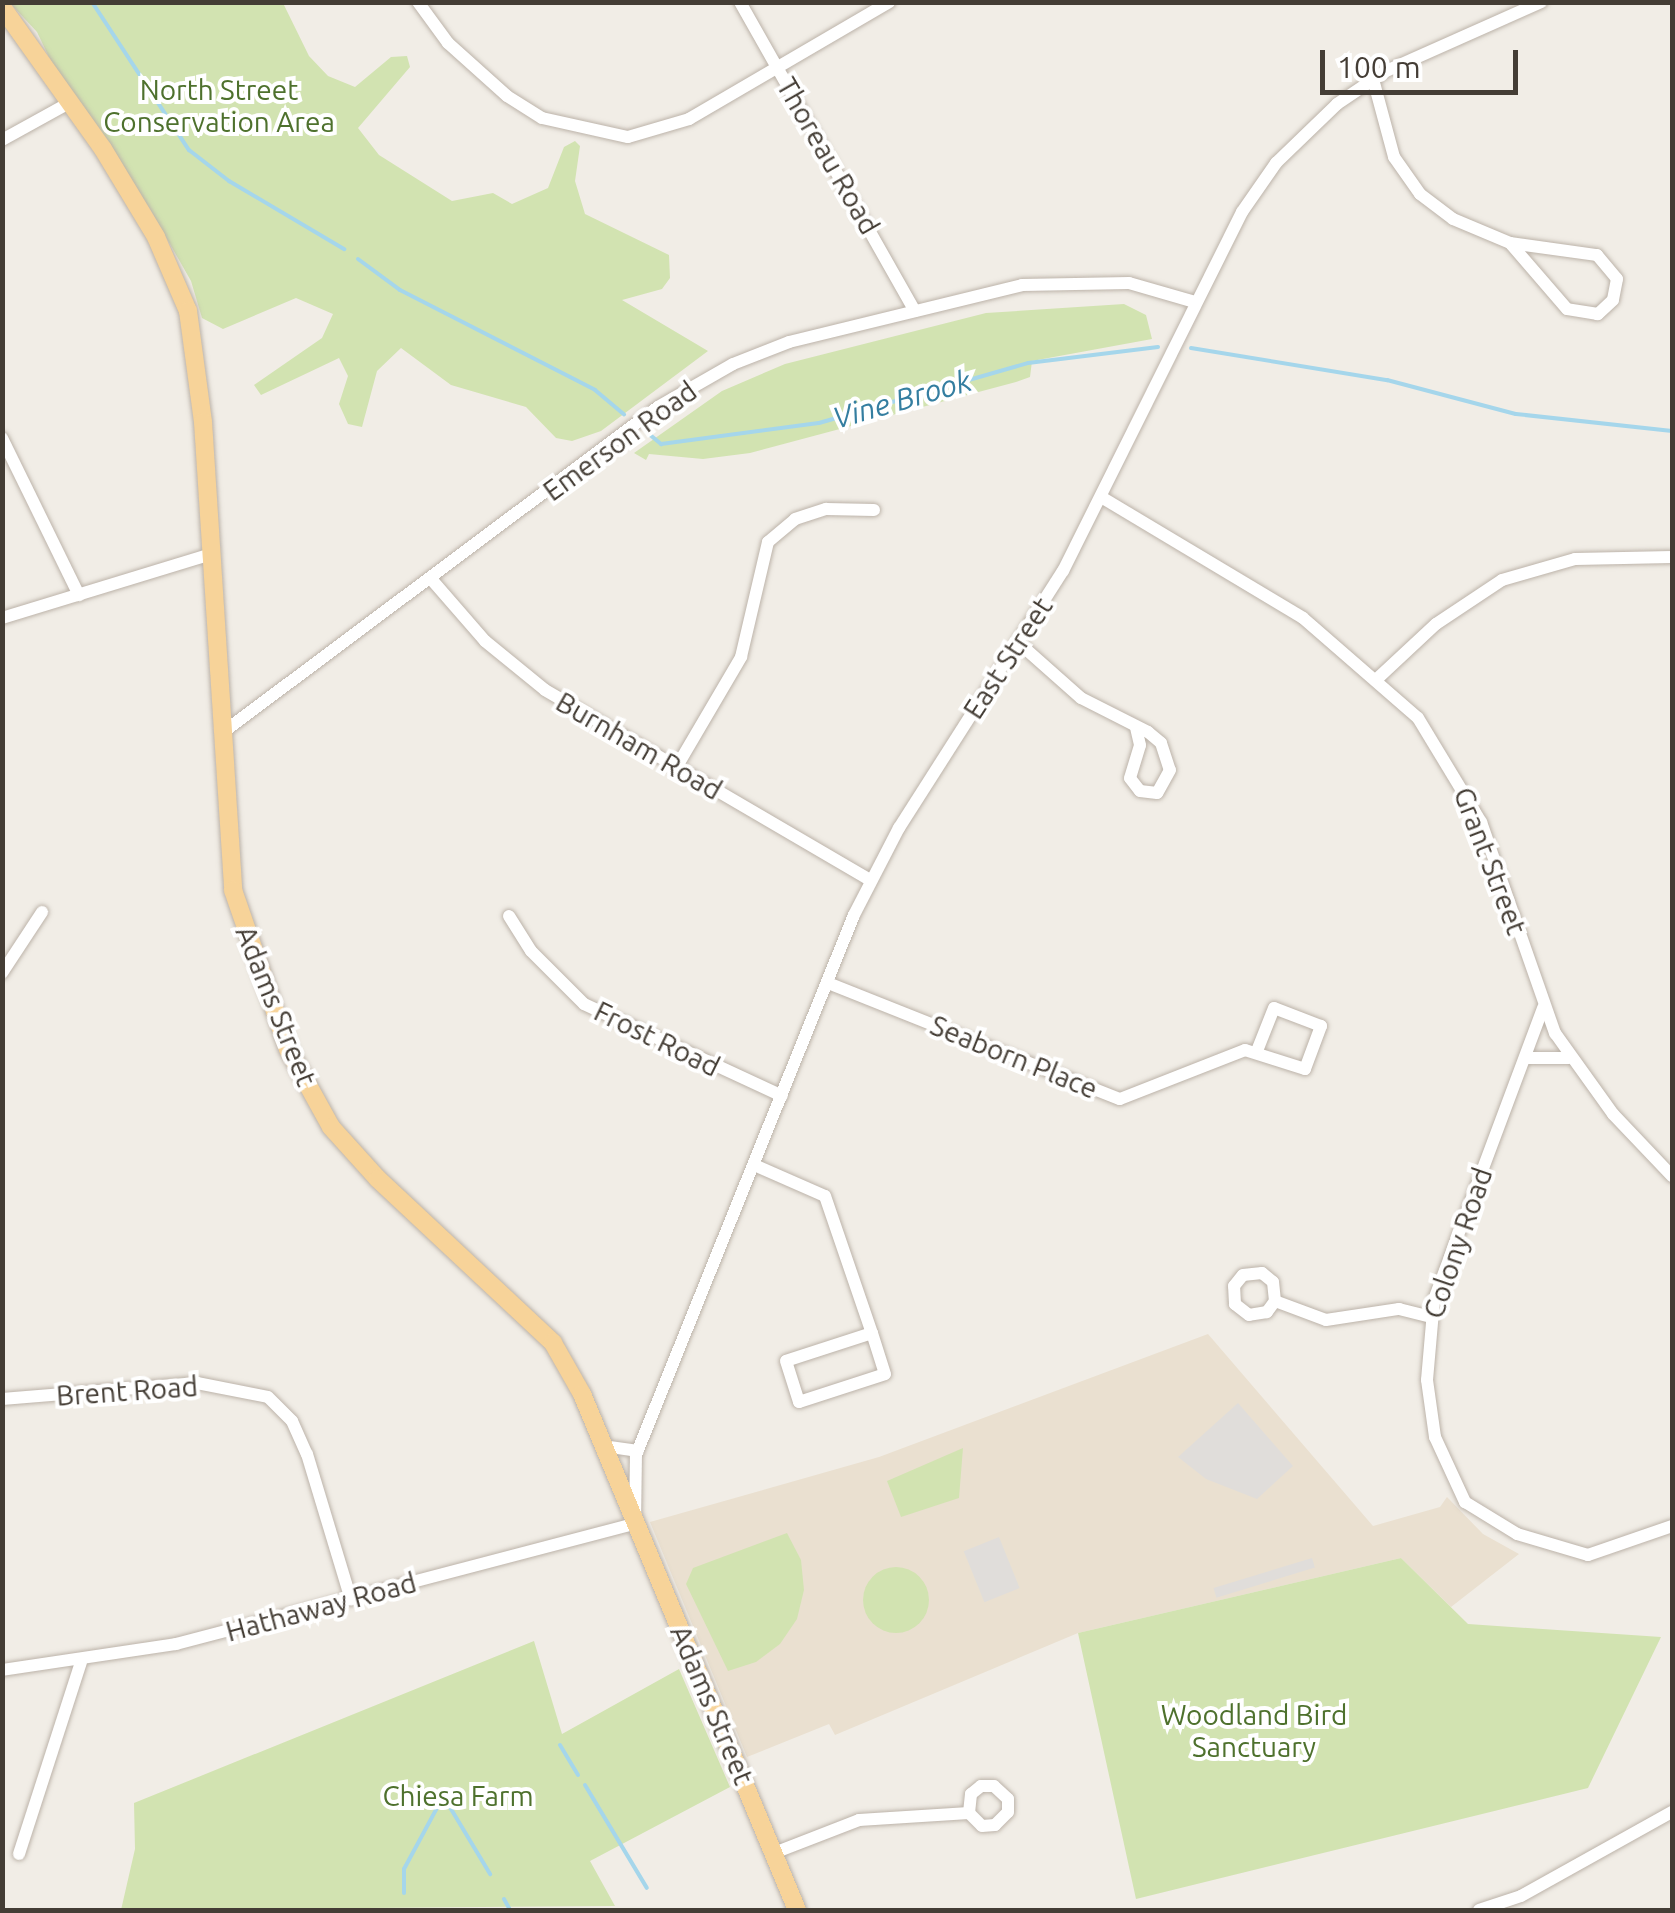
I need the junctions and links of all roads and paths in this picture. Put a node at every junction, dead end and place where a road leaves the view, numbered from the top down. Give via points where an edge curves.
1 (418, 2) edge
2 (740, 2) edge
3 (889, 2) edge
4 (1541, 2) edge
5 (2, 8) edge
6 (777, 67) junction
7 (1373, 80) junction
8 (70, 103) junction
9 (2, 140) edge
10 (1510, 243) junction
11 (1195, 302) junction
12 (915, 310) junction
13 (2, 438) edge
14 (1101, 498) junction
15 (874, 510) dead end
16 (211, 554) junction
17 (1672, 557) edge
18 (432, 580) junction
19 (80, 595) junction
20 (2, 618) edge
21 (1020, 644) junction
22 (1378, 678) junction
23 (1136, 727) junction
24 (222, 733) junction
25 (676, 768) junction
26 (870, 880) junction
27 (42, 912) dead end
28 (509, 916) dead end
29 (2, 973) edge
30 (828, 982) junction
31 (1542, 1008) junction
32 (1257, 1051) junction
33 (1526, 1058) junction
34 (1570, 1058) junction
35 (782, 1096) junction
36 (754, 1166) junction
37 (1672, 1176) edge
38 (1275, 1301) dead end
39 (1431, 1317) junction
40 (872, 1333) junction
41 (2, 1399) edge
42 (603, 1446) junction
43 (638, 1450) junction
44 (636, 1524) junction
45 (1672, 1526) edge
46 (351, 1600) junction
47 (81, 1662) junction
48 (2, 1670) edge
49 (1672, 1812) edge
50 (969, 1813) dead end
51 (774, 1852) junction
52 (19, 1854) dead end
53 (797, 1910) edge
54 (1478, 1910) edge

1 - 6 street via 448,43 508,96 542,118 587,132 628,137 665,130
2 - 6 street, Thoreau Road
3 - 6 street
4 - 7 street, East Street
5 - 8 main road, Adams Street
6 - 12 street, Thoreau Road
7 - 10 street via 1394,157 1420,194 1453,219
7 - 11 street, East Street via 1336,104 1276,163
8 - 9 street
8 - 16 main road, Adams Street via 156,237 188,311
10 - 10 street via 1567,309 1587,316 1614,300 1617,279 1597,255
11 - 12 street, Emerson Road via 1145,286 1073,282 1022,285
11 - 14 street, East Street
12 - 18 street, Emerson Road via 789,342 677,394
13 - 19 street
14 - 21 street, East Street
14 - 22 street, Grant Street via 1304,618
15 - 25 street via 826,509 795,519 768,542 741,657
16 - 19 street
16 - 24 main road, Adams Street
17 - 22 street via 1575,559 1502,580 1436,624
18 - 24 street, Emerson Road
18 - 25 street, Burnham Road via 484,641 532,681
19 - 20 street
21 - 23 street via 1076,695
21 - 26 street, East Street
22 - 31 street, Grant Street via 1418,718 1462,782
23 - 23 street via 1161,743 1168,761 1169,777 1157,793 1140,791 1130,778 1139,752
24 - 42 main road, Adams Street via 233,890 310,1096 378,1180 542,1328
25 - 26 street, Burnham Road
26 - 30 street, East Street
27 - 29 street
28 - 35 street, Frost Road via 531,951 584,1004
30 - 32 street, Seaborn Place via 1120,1100 1238,1052
30 - 35 street, East Street
31 - 33 street, Colony Road
31 - 34 street, Grant Street
32 - 32 street via 1306,1069 1321,1026 1274,1008
33 - 34 street
33 - 39 street, Colony Road
34 - 37 street, Grant Street
35 - 36 street, East Street
36 - 40 street via 825,1196
36 - 43 street, East Street
38 - 39 street via 1326,1320 1399,1309
39 - 45 street, Colony Road via 1427,1380 1435,1438 1445,1470 1470,1507 1516,1534 1588,1554
40 - 40 street via 885,1374 799,1402 786,1361
41 - 46 street, Brent Road via 197,1383 268,1397 292,1421 307,1454
42 - 43 street
42 - 44 main road, Adams Street
43 - 44 street, East Street
44 - 46 street, Hathaway Road
44 - 51 main road, Adams Street
46 - 47 street, Hathaway Road
47 - 48 street, Hathaway Road
47 - 52 street
49 - 54 street via 1521,1896
50 - 51 street via 859,1820 818,1830
51 - 53 main road, Adams Street

